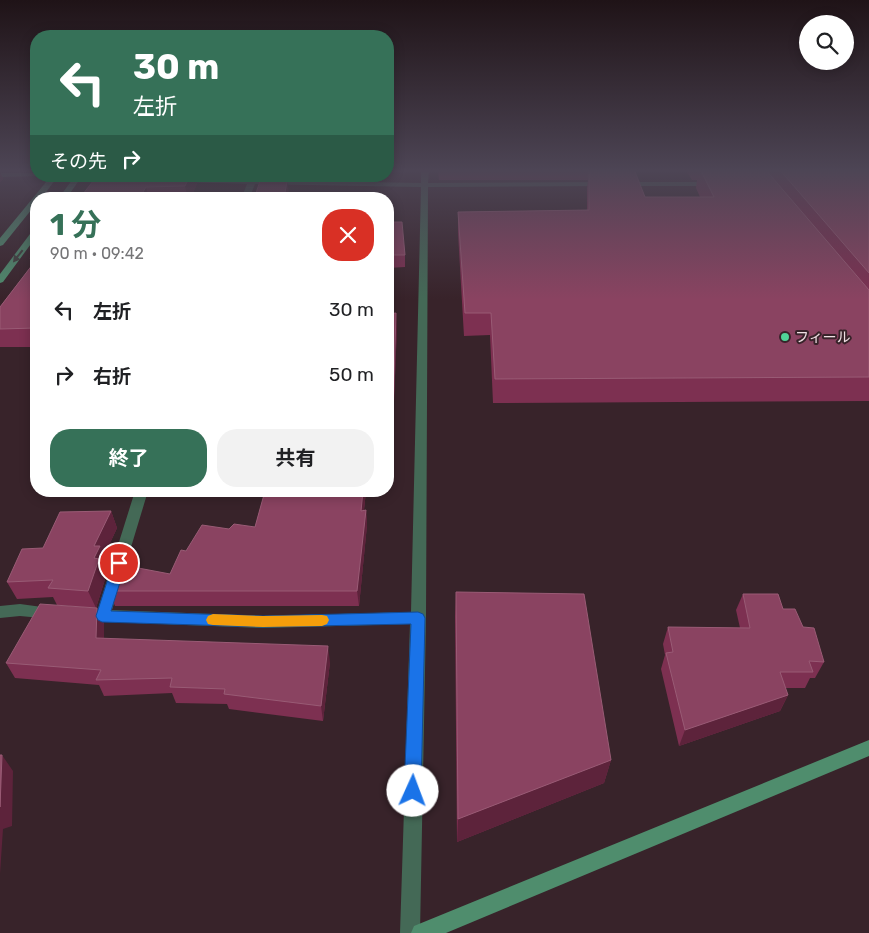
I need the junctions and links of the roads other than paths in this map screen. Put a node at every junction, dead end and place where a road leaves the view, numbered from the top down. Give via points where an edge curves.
1 (25, 213) edge
2 (424, 213) edge
3 (30, 240) edge
4 (0, 243) edge
5 (0, 280) edge
6 (140, 497) edge
7 (0, 612) edge
8 (102, 616) junction
9 (418, 618) junction
10 (869, 748) edge
11 (410, 933) edge
12 (421, 933) edge

1 - 4 main road
2 - 9 street
3 -> 5 main road
6 - 8 street
7 - 8 street via 20,610
8 - 9 street via 263,622
9 - 11 street
10 - 12 main road

